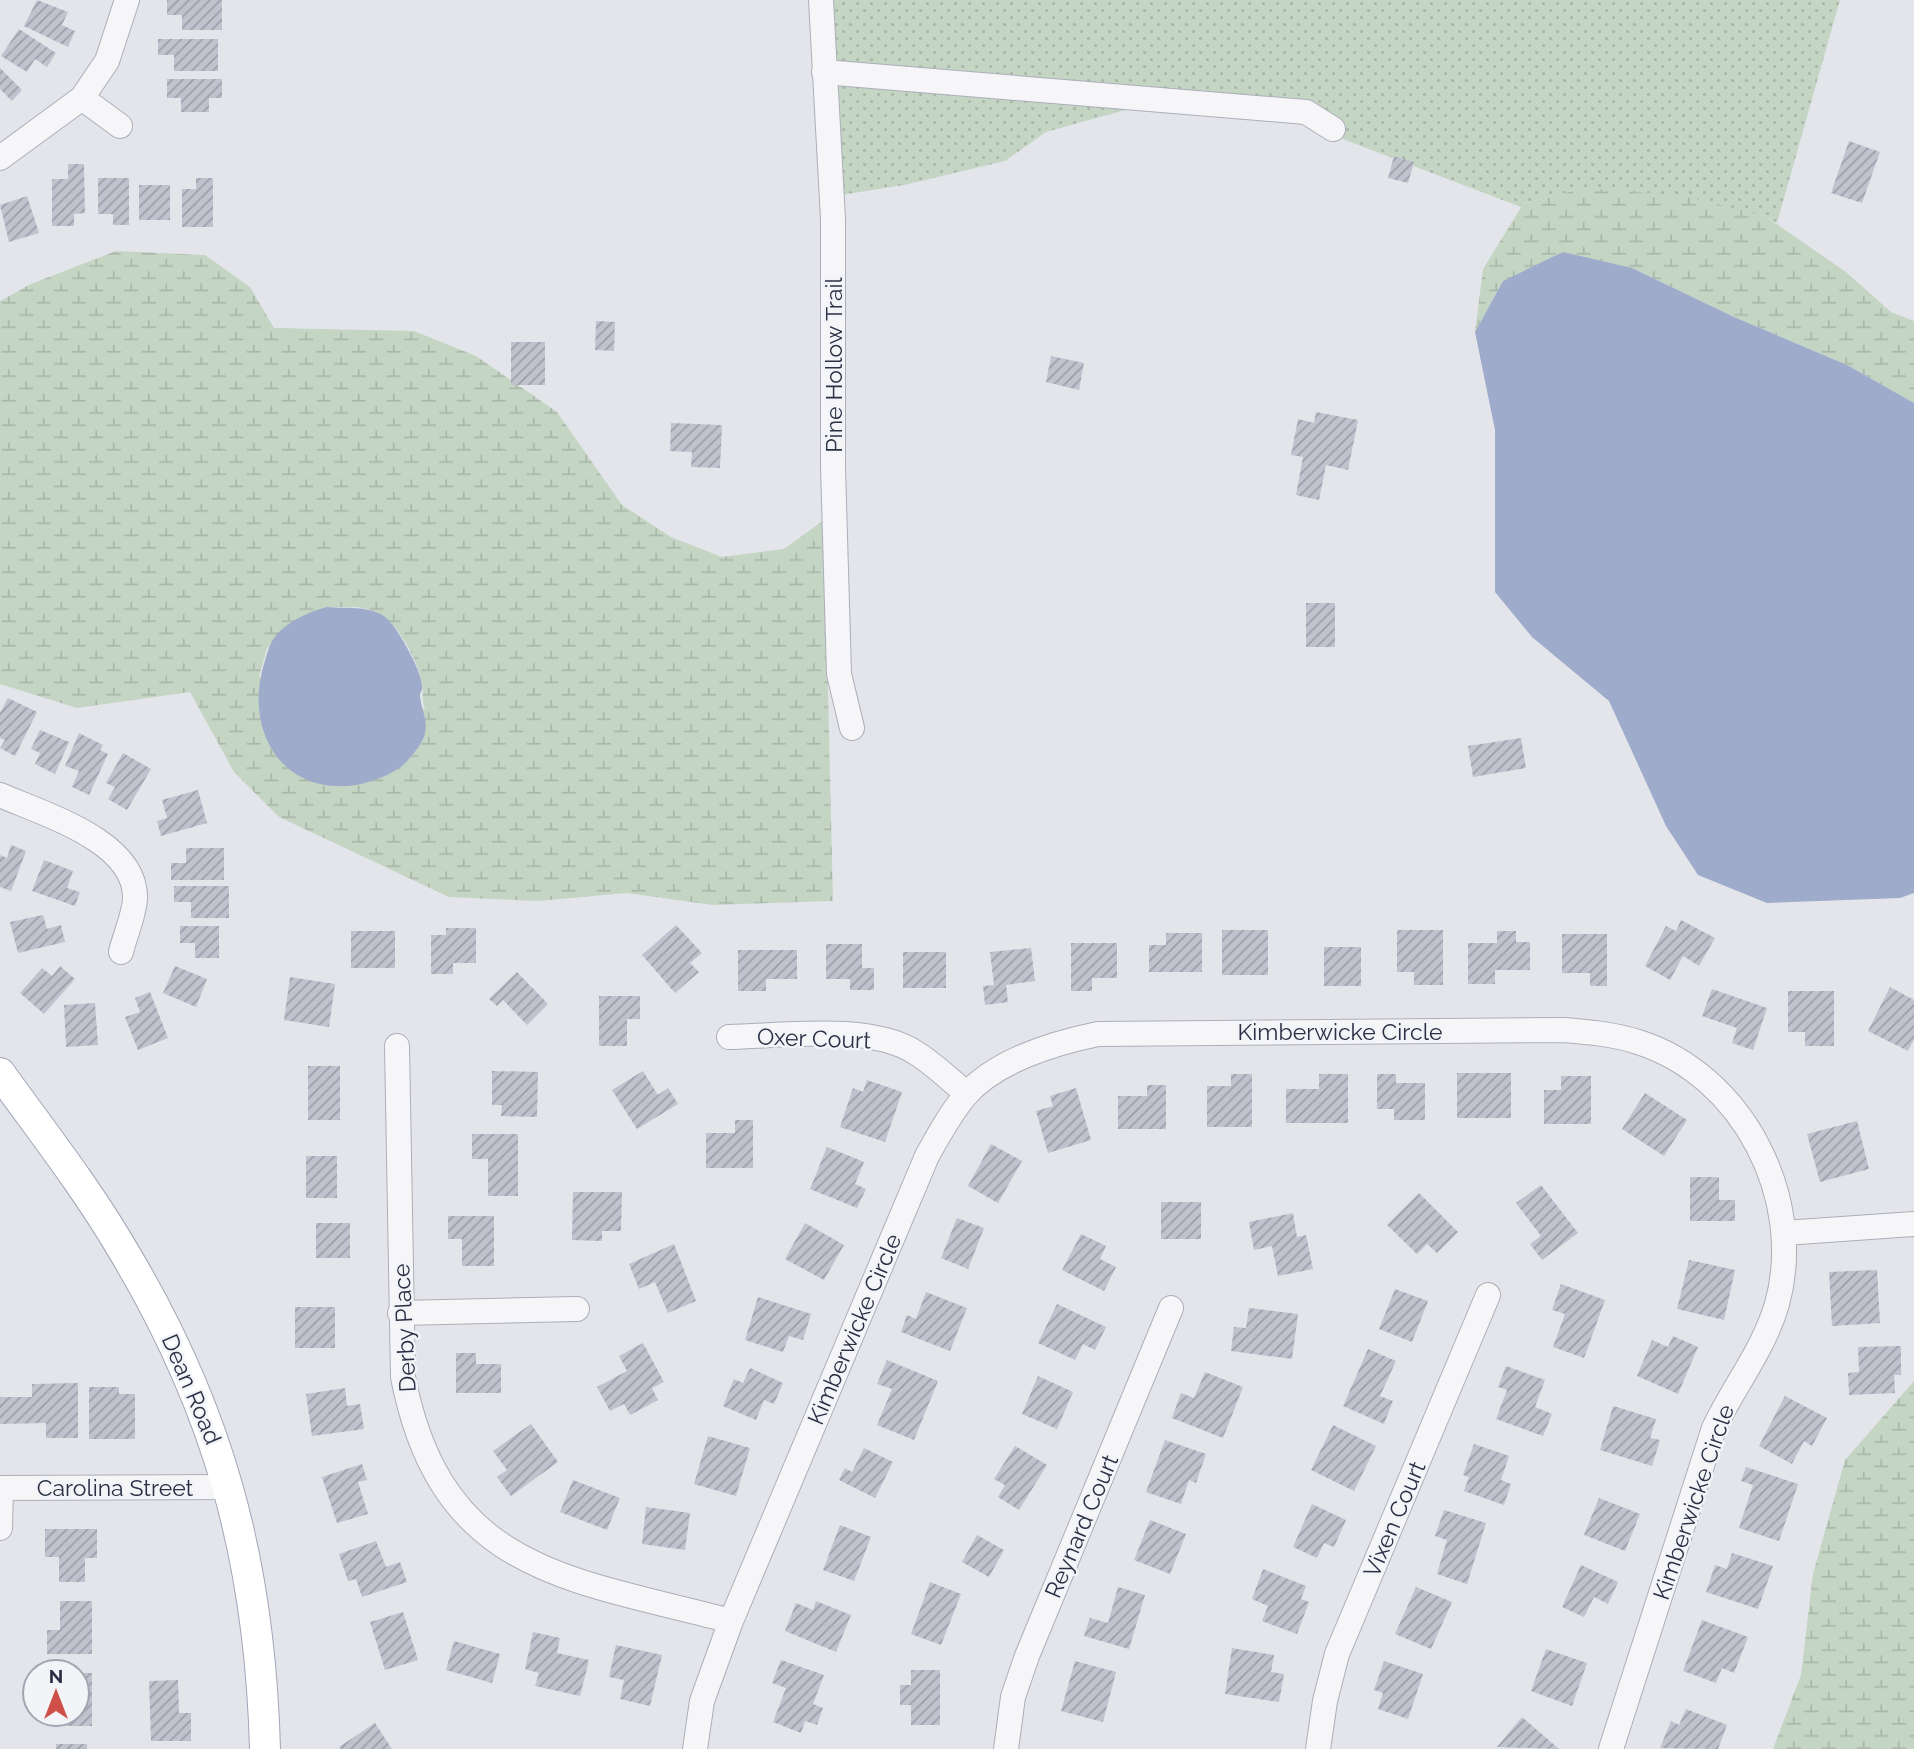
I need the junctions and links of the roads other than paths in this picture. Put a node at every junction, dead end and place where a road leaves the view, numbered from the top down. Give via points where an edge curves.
1 (127, 0) edge
2 (821, 0) edge
3 (824, 72) junction
4 (82, 98) junction
5 (120, 126) dead end
6 (1333, 129) dead end
7 (0, 158) edge
8 (852, 728) dead end
9 (0, 795) edge
10 (121, 952) dead end
11 (729, 1037) dead end
12 (397, 1046) dead end
13 (0, 1073) edge
14 (967, 1094) junction
15 (1914, 1224) edge
16 (1784, 1233) junction
17 (1488, 1295) dead end
18 (1171, 1308) dead end
19 (577, 1309) dead end
20 (400, 1312) junction
21 (230, 1486) junction
22 (0, 1488) edge
23 (0, 1528) edge
24 (731, 1620) junction
25 (265, 1749) edge
26 (695, 1749) edge
27 (1006, 1749) edge
28 (1318, 1749) edge
29 (1611, 1749) edge

1 - 4 street via 107,61
2 - 3 street, Pine Hollow Trail
3 - 6 street via 1306,112
3 - 8 street, Pine Hollow Trail via 833,219 839,674
4 - 5 street
4 - 7 street
9 - 10 street via 98,838 130,872 135,899
11 - 14 street, Oxer Court via 862,1035 915,1052
12 - 20 street, Derby Place
13 - 21 main road, Dean Road via 121,1247 183,1364
14 - 16 street, Kimberwicke Circle via 1031,1052 1098,1034 1596,1032 1639,1042 1676,1060 1709,1084 1738,1114 1772,1177
14 - 24 street, Kimberwicke Circle via 927,1156
15 - 16 street
16 - 29 street, Kimberwicke Circle via 1777,1302 1765,1339 1714,1428
17 - 28 street, Vixen Court via 1337,1654
18 - 27 street, Reynard Court via 1027,1656 1013,1697
19 - 20 street
20 - 24 street, Derby Place via 403,1377 412,1421 428,1461 481,1532 530,1563 582,1582
21 - 22 street, Carolina Street
21 - 25 main road, Dean Road via 255,1610
22 - 23 street
24 - 26 street, Kimberwicke Circle via 702,1702

